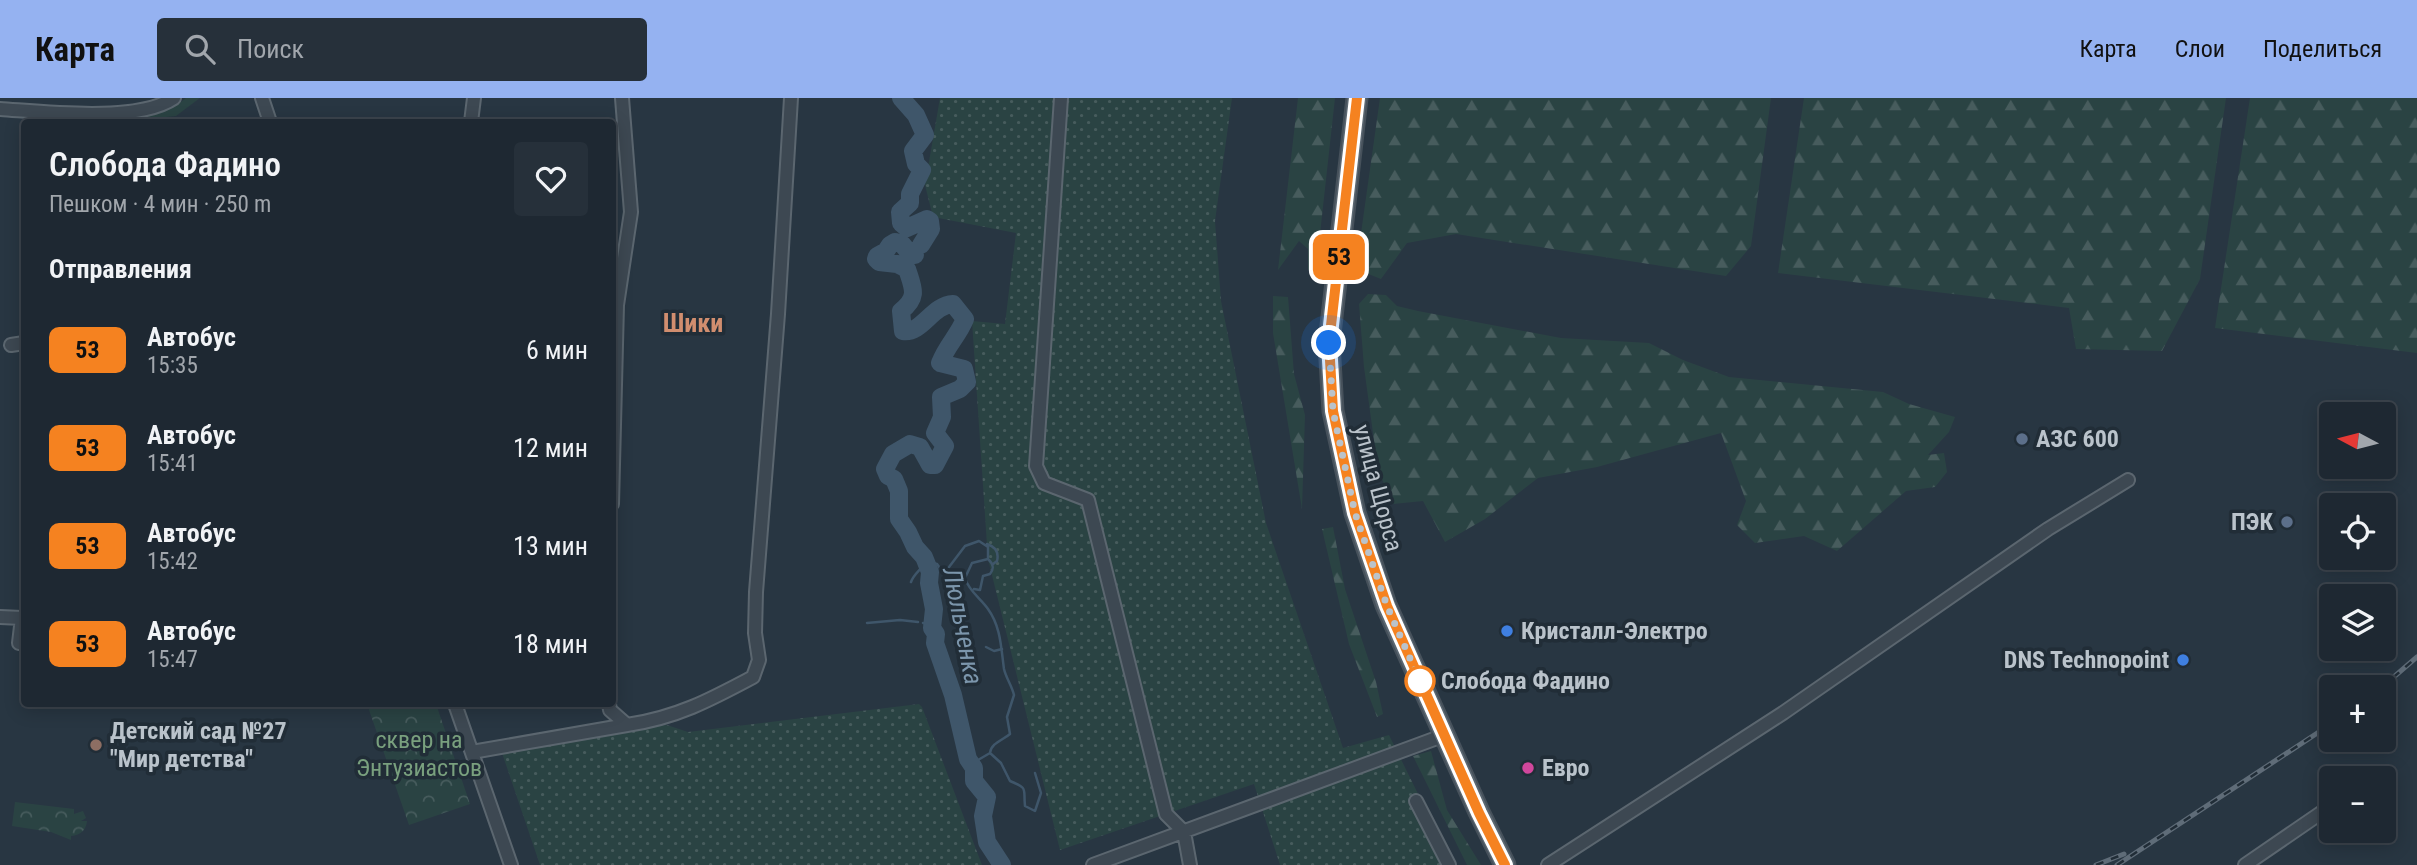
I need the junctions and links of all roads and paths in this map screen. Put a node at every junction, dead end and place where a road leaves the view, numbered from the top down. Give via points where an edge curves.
1 (174, 98) edge
2 (262, 98) edge
3 (474, 98) edge
4 (622, 98) edge
5 (791, 98) edge
6 (1061, 98) edge
7 (1357, 98) edge
8 (0, 109) edge
9 (269, 119) edge
10 (471, 119) edge
11 (616, 345) edge
12 (2128, 480) dead end
13 (0, 617) edge
14 (21, 618) edge
15 (21, 626) edge
16 (21, 643) edge
17 (456, 707) edge
18 (610, 707) edge
19 (627, 725) junction
20 (1445, 735) junction
21 (472, 752) junction
22 (1416, 801) dead end
23 (2319, 814) edge
24 (1184, 832) junction
25 (511, 865) edge
26 (1093, 865) edge
27 (1190, 865) edge
28 (1449, 865) edge
29 (1505, 865) edge
30 (1548, 865) edge
31 (2245, 865) edge

1 - 8 street via 150,108 118,112
2 - 9 street
3 - 10 street
4 - 11 street via 631,212
5 - 19 street via 756,592 759,660 753,677 705,703 659,720
6 - 24 street via 1036,466 1044,483 1088,500 1167,814
7 - 20 main road, улица Щорса via 1329,343 1333,411 1355,513 1383,594
12 - 30 street
13 - 14 street
15 - 16 street
17 - 21 street
18 - 19 street
19 - 21 street
20 - 24 street
20 - 29 main road, улица Щорса
21 - 25 street
22 - 28 street
23 - 31 street
24 - 26 street
24 - 27 street

